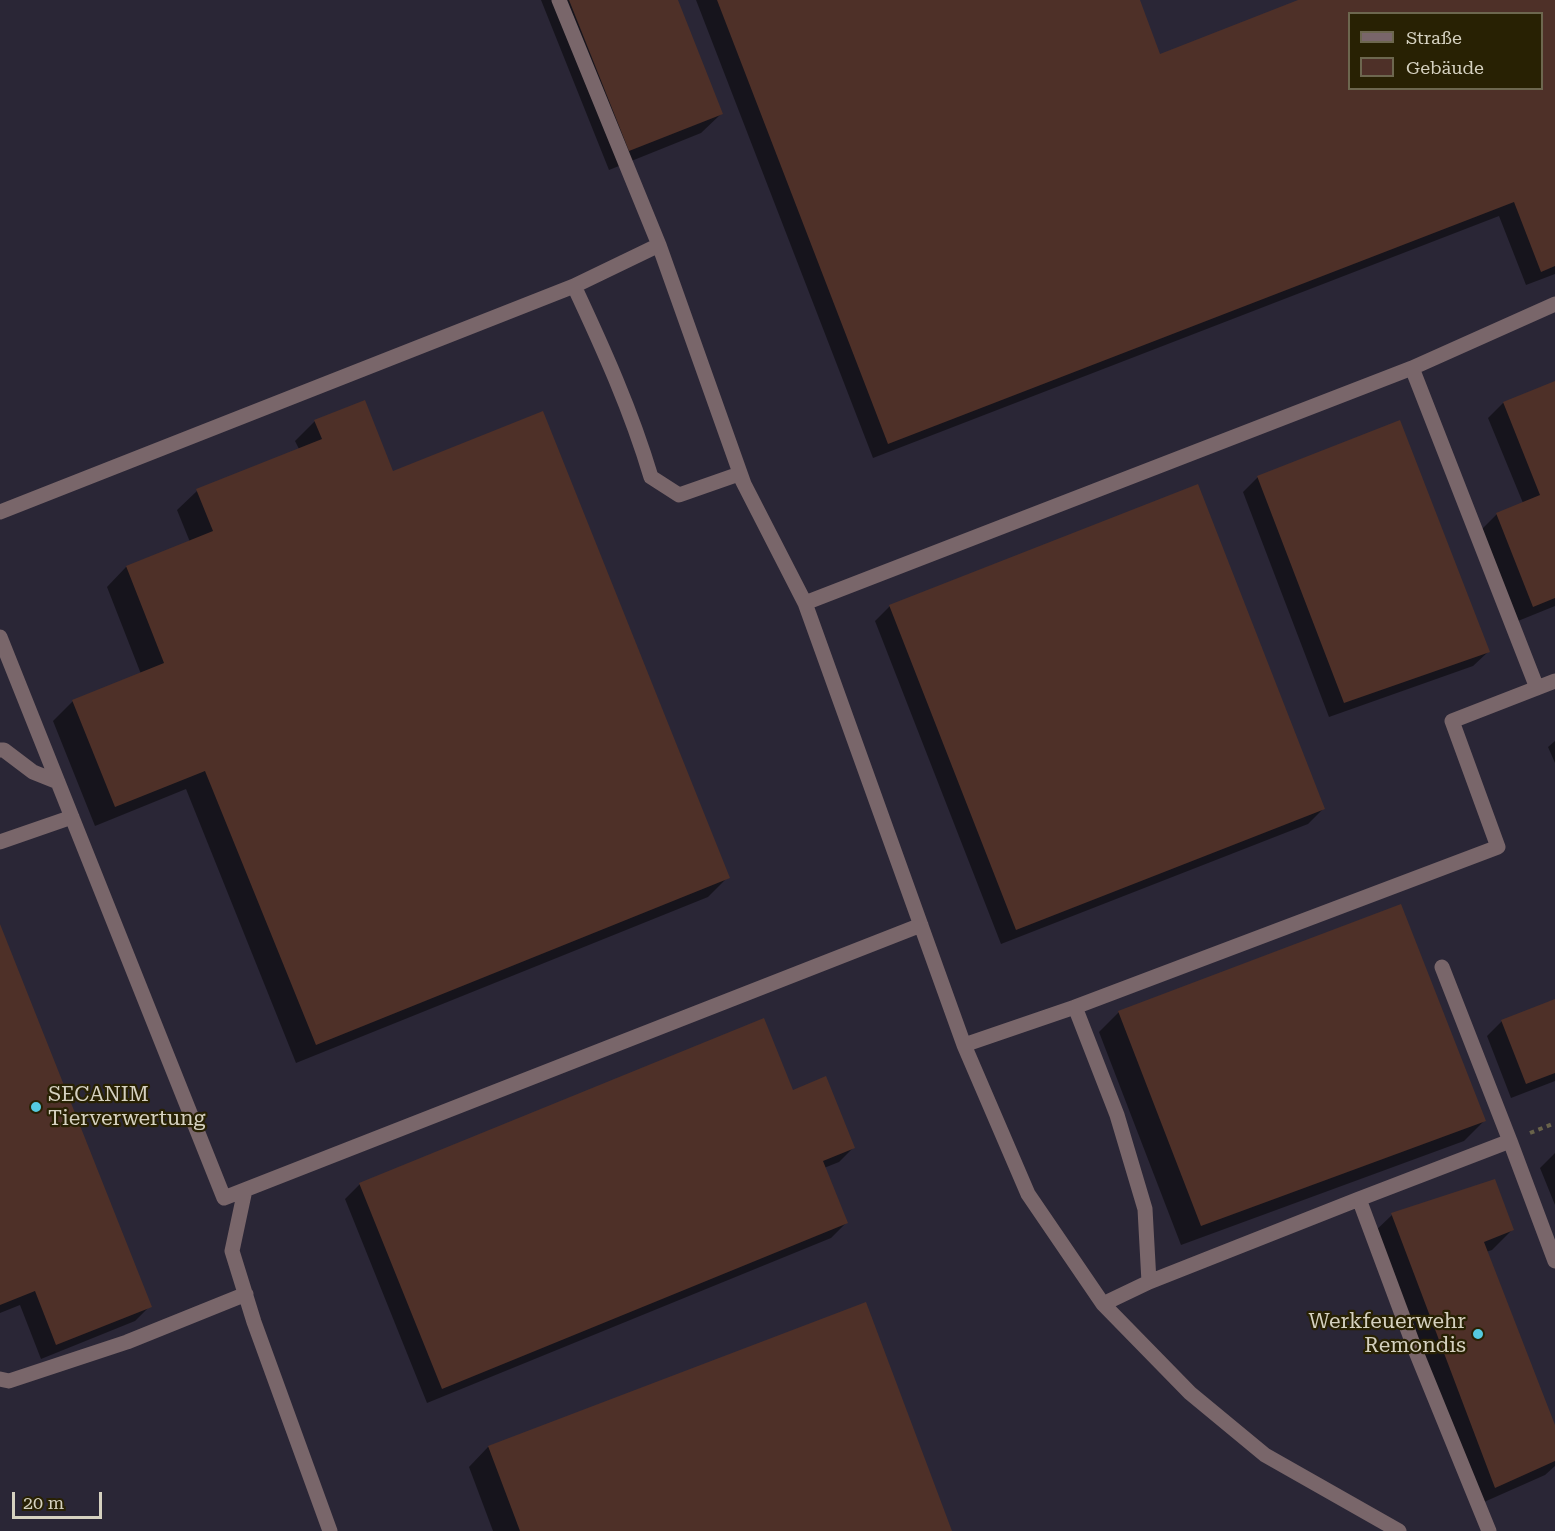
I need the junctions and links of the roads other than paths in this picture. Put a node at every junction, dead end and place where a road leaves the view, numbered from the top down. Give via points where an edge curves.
1 (559, 0) edge
2 (658, 245) junction
3 (574, 286) junction
4 (1555, 304) edge
5 (1412, 368) junction
6 (744, 484) junction
7 (0, 512) edge
8 (805, 603) junction
9 (0, 637) edge
10 (1555, 681) edge
11 (1537, 688) junction
12 (0, 750) edge
13 (58, 782) junction
14 (72, 817) junction
15 (0, 842) edge
16 (921, 925) junction
17 (1442, 967) dead end
18 (1075, 1007) junction
19 (964, 1045) junction
20 (1510, 1142) junction
21 (245, 1190) junction
22 (1359, 1200) junction
23 (1555, 1261) edge
24 (1149, 1282) junction
25 (246, 1294) junction
26 (1103, 1304) junction
27 (0, 1379) edge
28 (1386, 1527) edge
29 (330, 1531) edge
30 (1399, 1531) edge
31 (1489, 1531) edge

1 - 2 lane
2 - 3 lane
2 - 6 lane
3 - 6 lane via 638,432 651,477 679,495 739,474
3 - 7 lane
4 - 5 lane
5 - 8 lane
5 - 11 lane
6 - 8 lane
8 - 16 lane
9 - 13 lane
10 - 11 lane
11 - 18 lane via 1452,721 1498,847
12 - 13 lane via 33,772
13 - 14 lane
14 - 15 lane
14 - 21 lane via 224,1198
16 - 19 lane
16 - 21 lane
17 - 20 lane
18 - 19 lane
18 - 24 lane via 1117,1115 1145,1209
19 - 26 lane via 1028,1194
20 - 22 lane
20 - 23 lane
21 - 25 lane via 232,1251
22 - 24 lane
22 - 31 lane
24 - 26 lane
25 - 27 lane via 128,1342 9,1381
25 - 29 lane
26 - 28 lane via 1190,1393 1265,1455
28 - 30 lane

